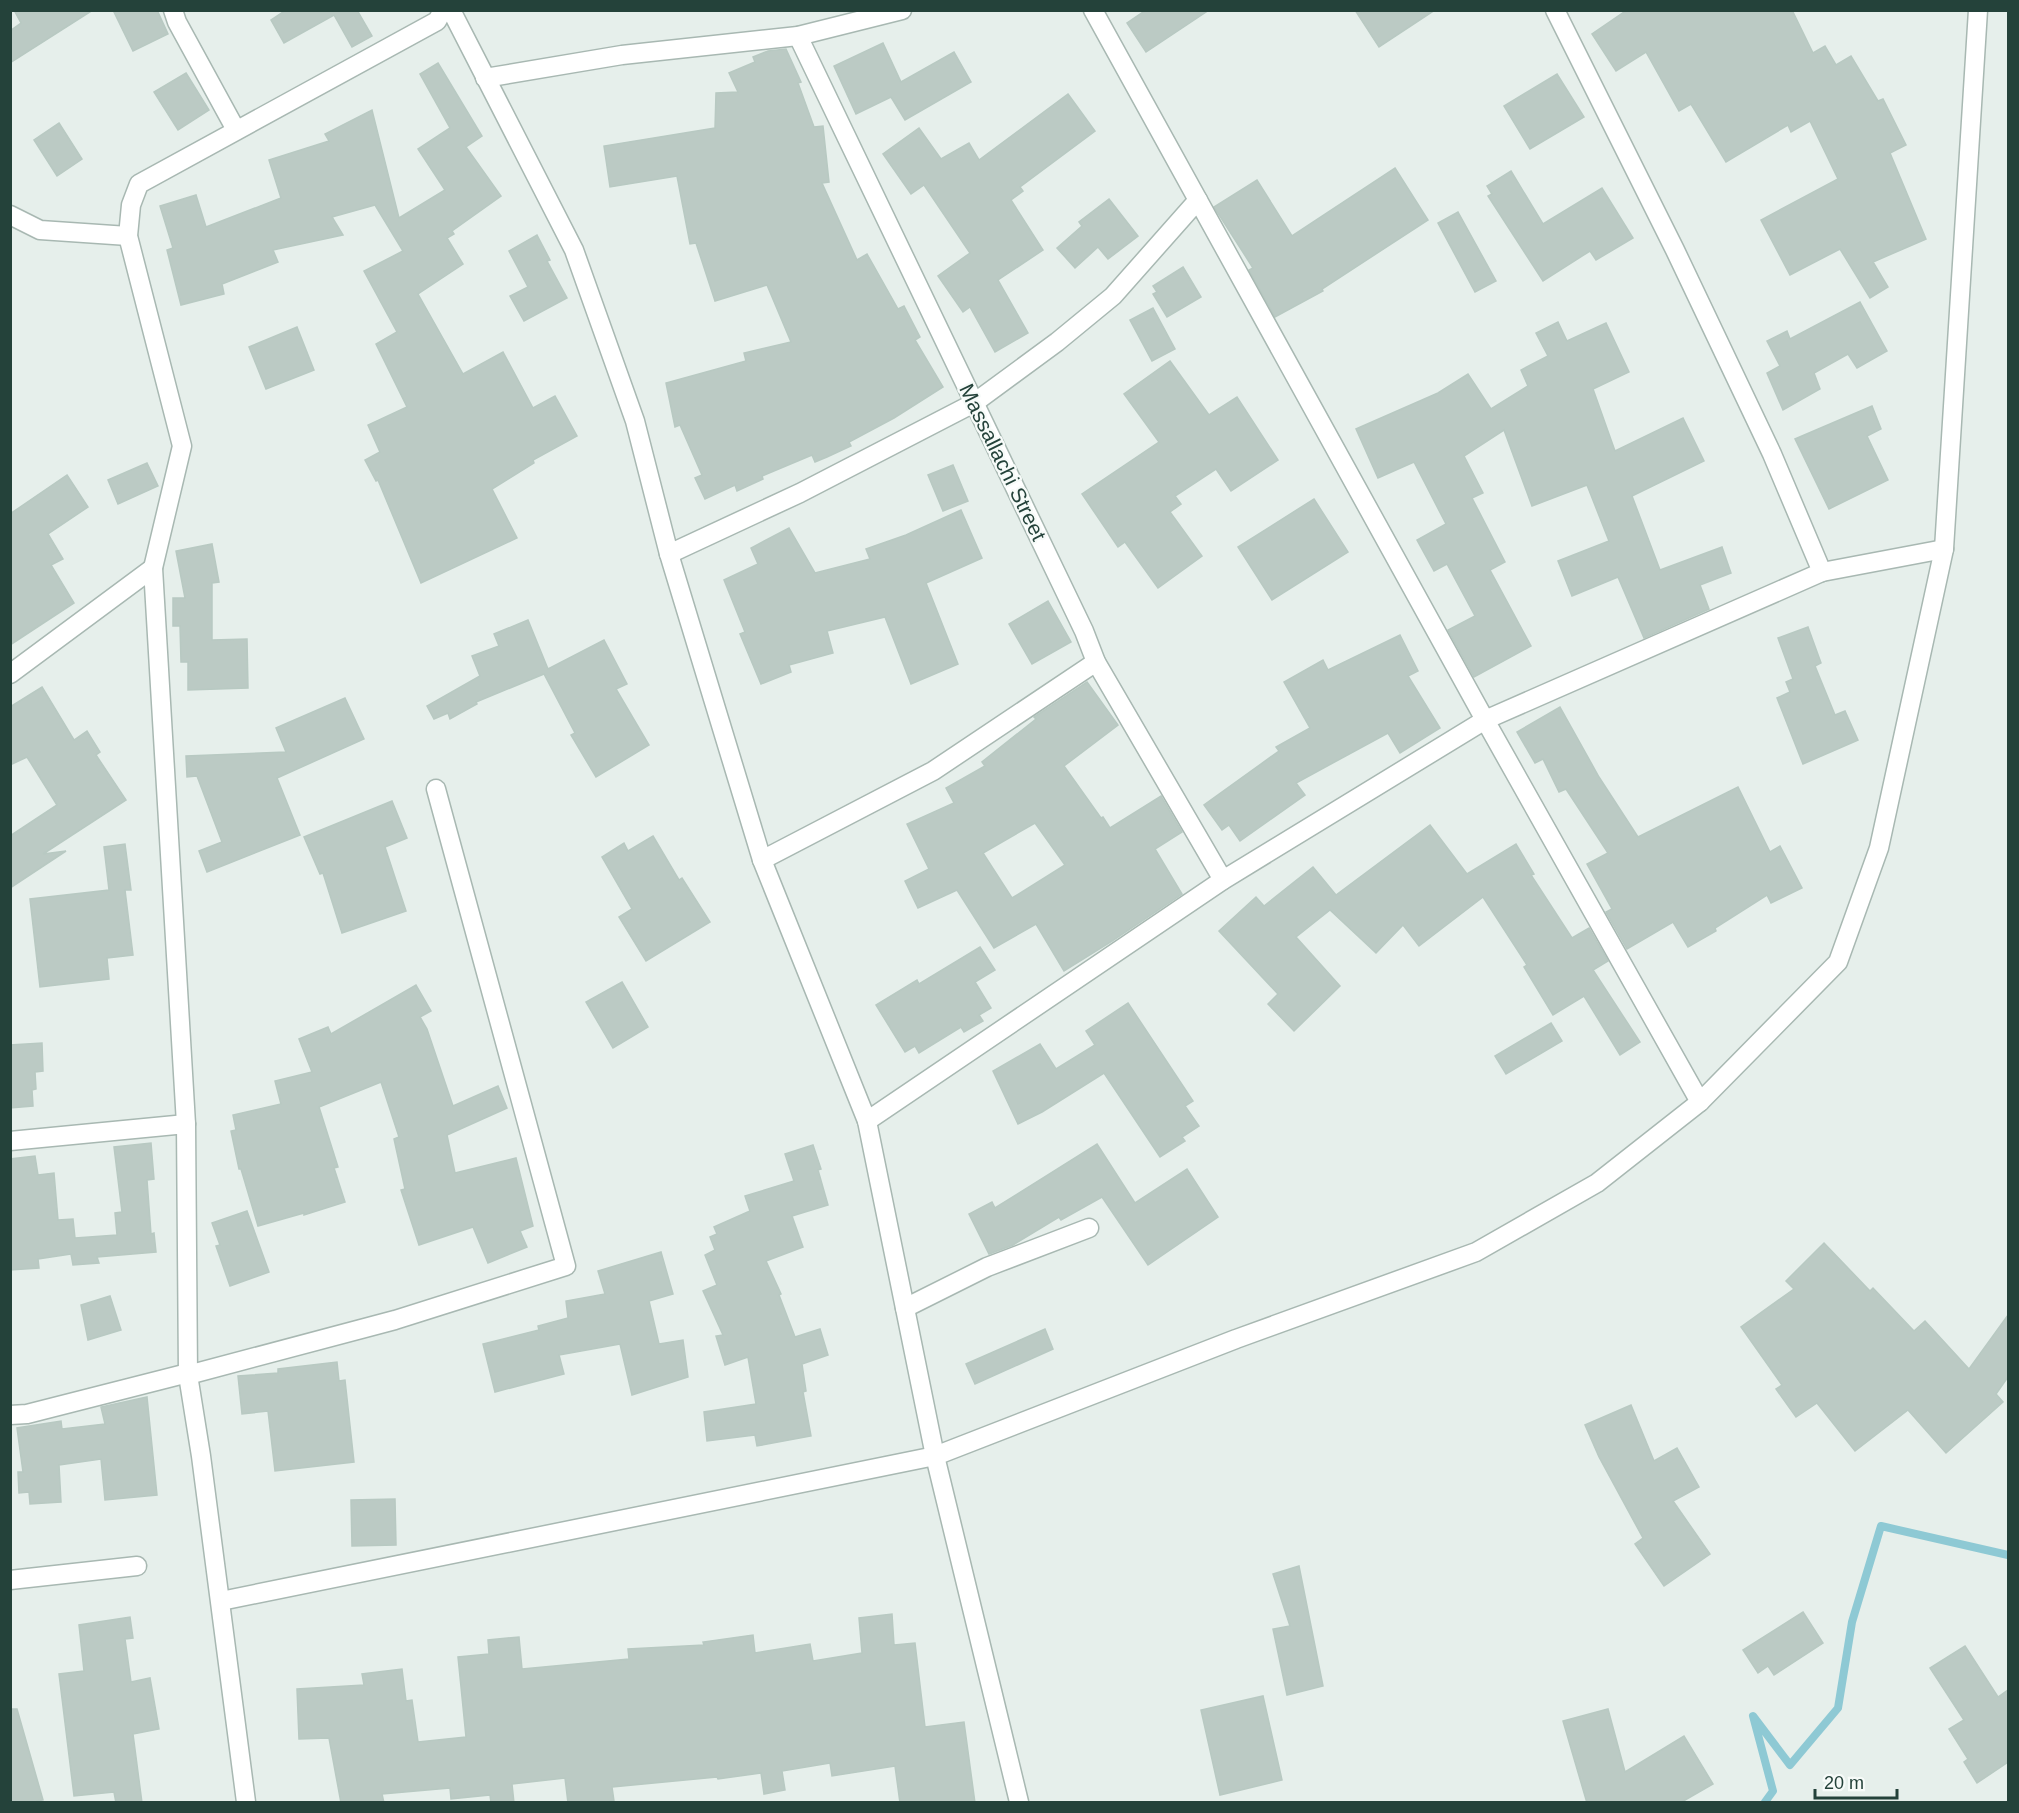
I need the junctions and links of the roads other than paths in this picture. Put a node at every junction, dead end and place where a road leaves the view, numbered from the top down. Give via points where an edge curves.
1 (173, 10) edge
2 (443, 10) edge
3 (451, 10) edge
4 (902, 10) edge
5 (1093, 10) edge
6 (1555, 10) edge
7 (1978, 10) edge
8 (798, 36) junction
9 (485, 78) junction
10 (236, 130) junction
11 (1198, 200) junction
12 (10, 215) edge
13 (128, 236) junction
14 (974, 404) junction
15 (1944, 549) junction
16 (669, 554) junction
17 (153, 568) junction
18 (1822, 572) junction
19 (1096, 662) junction
20 (10, 674) edge
21 (1485, 720) junction
22 (436, 789) dead end
23 (762, 860) junction
24 (1223, 880) junction
25 (1700, 1102) junction
26 (867, 1121) junction
27 (186, 1124) junction
28 (10, 1142) edge
29 (1089, 1228) dead end
30 (905, 1308) junction
31 (188, 1374) junction
32 (10, 1415) edge
33 (935, 1456) junction
34 (137, 1566) dead end
35 (10, 1580) edge
36 (221, 1601) junction
37 (246, 1803) edge
38 (1020, 1803) edge

1 - 10 street
2 - 10 street via 437,21
3 - 9 street
4 - 8 street
5 - 11 street
6 - 18 street via 1767,443
7 - 15 street
8 - 9 street via 622,55
8 - 14 street, Massallachi Street
9 - 16 street via 574,250 634,421
10 - 13 street via 139,184 130,205
11 - 14 street via 1113,296
11 - 21 street
12 - 13 street via 40,230
13 - 17 street via 182,446
14 - 16 street via 800,493
14 - 19 street, Massallachi Street
15 - 18 street
15 - 25 street via 1879,849 1838,962
16 - 23 street
17 - 20 street
17 - 27 street
18 - 21 street
19 - 23 street via 933,771
19 - 24 street, Massallachi Street
21 - 24 street
21 - 25 street
22 - 31 street via 566,1266 395,1320
23 - 26 street
24 - 26 street
25 - 33 street via 1597,1183 1476,1252 1236,1339
26 - 30 street
27 - 28 street
27 - 31 street
29 - 30 street via 987,1267
30 - 33 street
31 - 32 street
31 - 36 street
33 - 36 street
33 - 38 street
34 - 35 street
36 - 37 street

